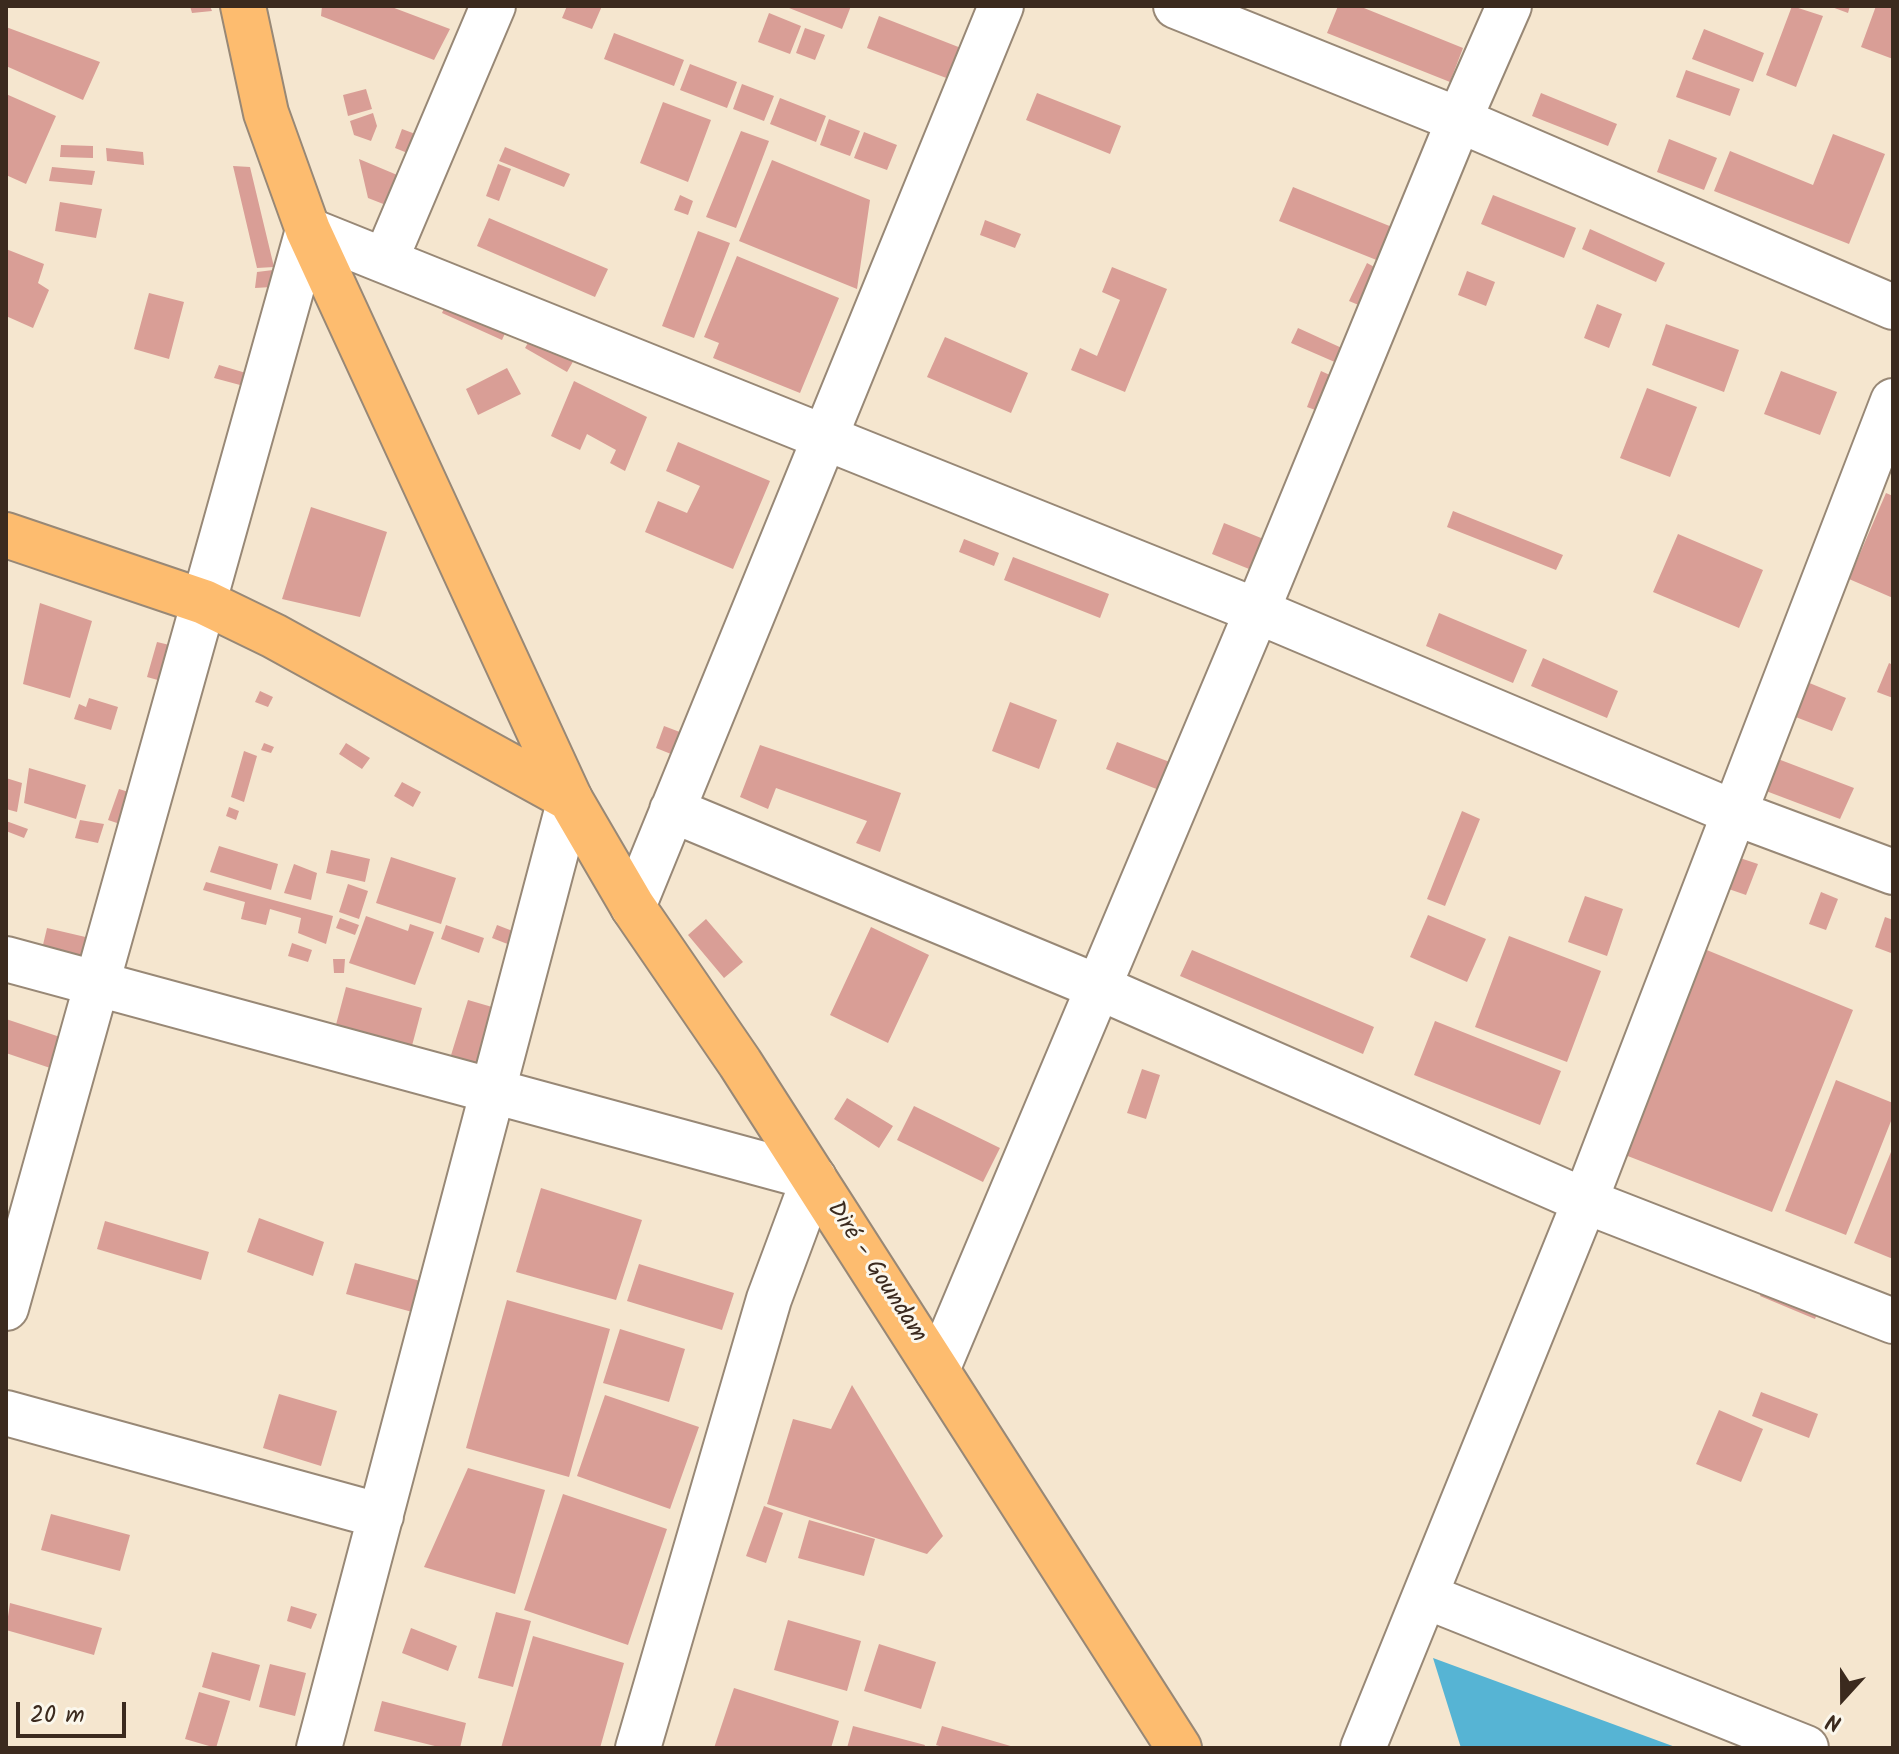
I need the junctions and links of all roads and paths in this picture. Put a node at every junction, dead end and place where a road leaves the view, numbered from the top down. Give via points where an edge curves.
1 (243, 6) edge
2 (493, 6) edge
3 (1001, 6) edge
4 (1176, 6) edge
5 (1509, 6) edge
6 (1459, 120) junction
7 (308, 230) junction
8 (385, 261) junction
9 (1893, 307) edge
10 (1893, 401) edge
11 (824, 438) junction
12 (6, 535) edge
13 (204, 602) junction
14 (1257, 611) junction
15 (570, 799) junction
16 (672, 810) junction
17 (1735, 813) junction
18 (1893, 872) edge
19 (633, 907) junction
20 (6, 959) edge
21 (97, 984) junction
22 (1098, 987) junction
23 (493, 1091) junction
24 (814, 1178) junction
25 (1585, 1201) junction
26 (6, 1308) edge
27 (1893, 1321) edge
28 (937, 1370) junction
29 (6, 1413) edge
30 (381, 1516) junction
31 (1425, 1596) junction
32 (319, 1748) edge
33 (638, 1748) edge
34 (1179, 1748) edge
35 (1363, 1748) edge
36 (1806, 1748) edge

1 - 7 main road, Diré - Goundam via 266,113
2 - 8 street
3 - 11 street
4 - 6 street
5 - 6 street
6 - 9 street
6 - 14 street
7 - 8 street
7 - 13 street
7 - 15 main road, Diré - Goundam
8 - 11 street
10 - 17 street
11 - 14 street
11 - 16 street
12 - 13 main road
13 - 15 main road
13 - 21 street
14 - 17 street
14 - 22 street
15 - 19 main road, Diré - Goundam
15 - 23 street
16 - 19 street
16 - 22 street
17 - 18 street
17 - 25 street
19 - 24 main road, Diré - Goundam
20 - 21 street
21 - 23 street
21 - 26 street
22 - 25 street
22 - 28 street
23 - 24 street
23 - 30 street
24 - 28 main road, Diré - Goundam
24 - 33 street via 769,1299
25 - 27 street
25 - 31 street
28 - 34 main road, Diré - Goundam
29 - 30 street
30 - 32 street
31 - 35 street
31 - 36 street

